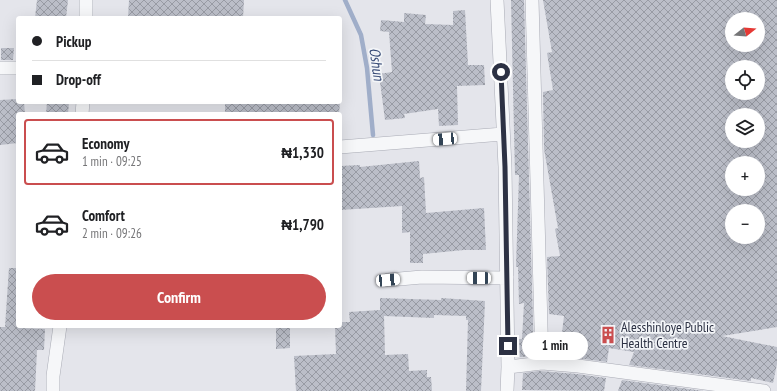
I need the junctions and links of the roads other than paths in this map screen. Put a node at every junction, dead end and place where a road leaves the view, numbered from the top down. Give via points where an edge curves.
1 (86, 0) edge
2 (497, 0) edge
3 (532, 0) edge
4 (86, 16) edge
5 (0, 68) edge
6 (16, 68) edge
7 (504, 134) junction
8 (342, 148) edge
9 (507, 278) junction
10 (388, 280) dead end
11 (60, 328) edge
12 (542, 363) junction
13 (508, 367) junction
14 (53, 391) edge
15 (507, 391) edge
16 (764, 391) edge

1 - 4 street
2 - 7 street
3 - 12 street
5 - 6 street
7 - 8 street
7 - 9 street
9 - 10 street via 422,277
9 - 13 street
11 - 14 street
12 - 13 street
12 - 16 street
13 - 15 street

